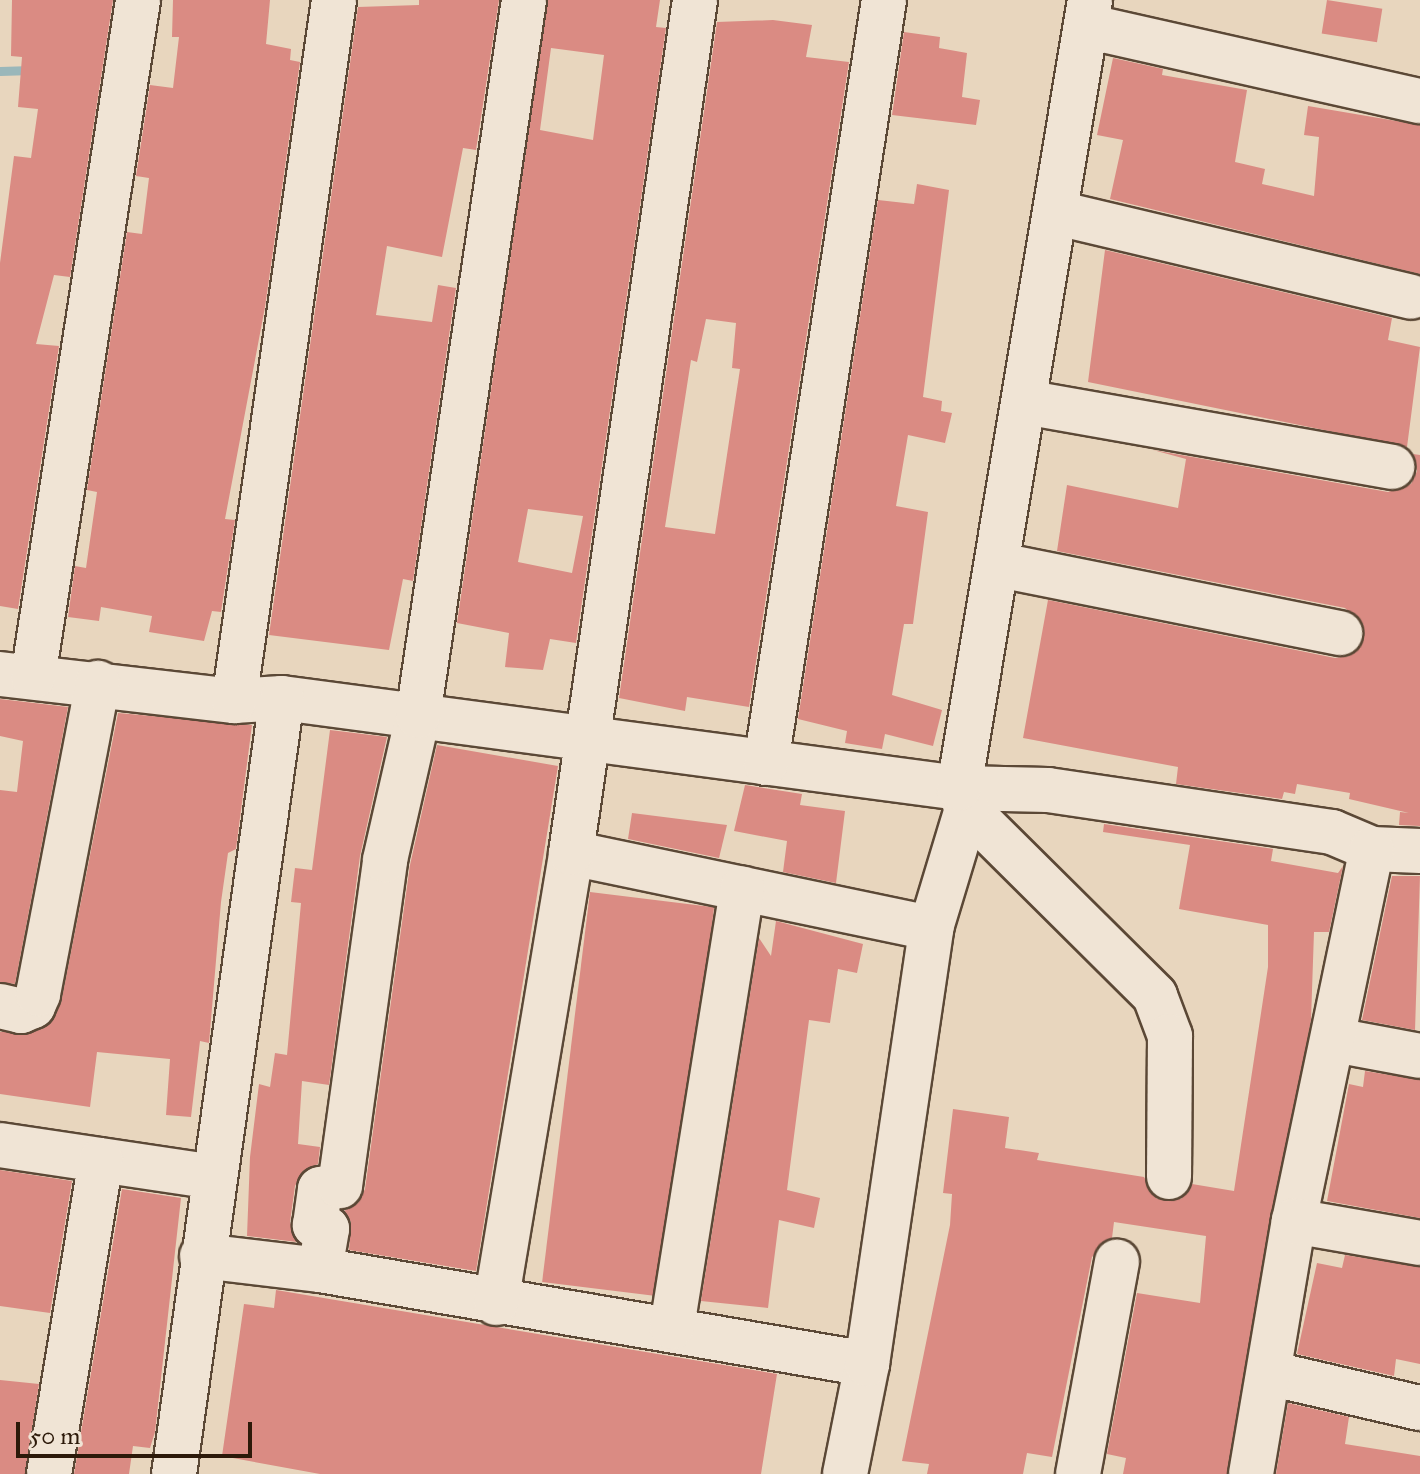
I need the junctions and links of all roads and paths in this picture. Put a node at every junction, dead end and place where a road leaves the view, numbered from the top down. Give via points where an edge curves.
1 (138, 0) edge
2 (334, 0) edge
3 (524, 0) edge
4 (695, 0) edge
5 (884, 0) edge
6 (1088, 13) edge
7 (1420, 101) edge
8 (1057, 213) junction
9 (1411, 297) dead end
10 (1024, 402) junction
11 (1392, 467) dead end
12 (999, 565) junction
13 (1340, 633) dead end
14 (16, 676) edge
15 (98, 683) junction
16 (282, 698) junction
17 (234, 701) junction
18 (418, 716) junction
19 (588, 739) junction
20 (766, 763) junction
21 (963, 799) junction
22 (1372, 849) junction
23 (1420, 851) edge
24 (571, 853) junction
25 (742, 889) junction
26 (931, 928) junction
27 (0, 1006) edge
28 (1334, 1040) junction
29 (1420, 1056) edge
30 (0, 1145) edge
31 (101, 1160) junction
32 (213, 1177) junction
33 (1169, 1177) dead end
34 (1294, 1221) junction
35 (1420, 1243) edge
36 (202, 1256) junction
37 (1117, 1262) dead end
38 (320, 1270) junction
39 (496, 1303) junction
40 (672, 1327) junction
41 (867, 1364) junction
42 (1269, 1373) junction
43 (1420, 1408) edge
44 (49, 1474) edge
45 (174, 1474) edge
46 (845, 1474) edge
47 (1078, 1474) edge
48 (1251, 1474) edge

1 - 14 street
2 - 17 street
3 - 18 street
4 - 19 street
5 - 20 street
6 - 7 street
6 - 8 street
8 - 9 street
8 - 10 street
10 - 11 street
10 - 12 street
12 - 13 street
12 - 21 street
14 - 15 street
15 - 17 street
15 - 27 street via 38,994 33,1006 21,1011
16 - 17 street
16 - 18 street
16 - 32 street
18 - 19 street
18 - 38 street via 385,860 340,1186 320,1189 315,1225 327,1229
19 - 20 street
19 - 24 street
20 - 21 street
21 - 22 street via 1048,790 1332,832
21 - 26 street
21 - 33 street via 1155,996 1170,1036
22 - 23 street
22 - 28 street
24 - 25 street
24 - 39 street
25 - 26 street
25 - 40 street
26 - 41 street
28 - 29 street
28 - 34 street
30 - 31 street
31 - 32 street
31 - 44 street
32 - 36 street
34 - 35 street
34 - 42 street
36 - 38 street
36 - 45 street
37 - 47 street
38 - 39 street
39 - 40 street
40 - 41 street
41 - 46 street
42 - 43 street
42 - 48 street

